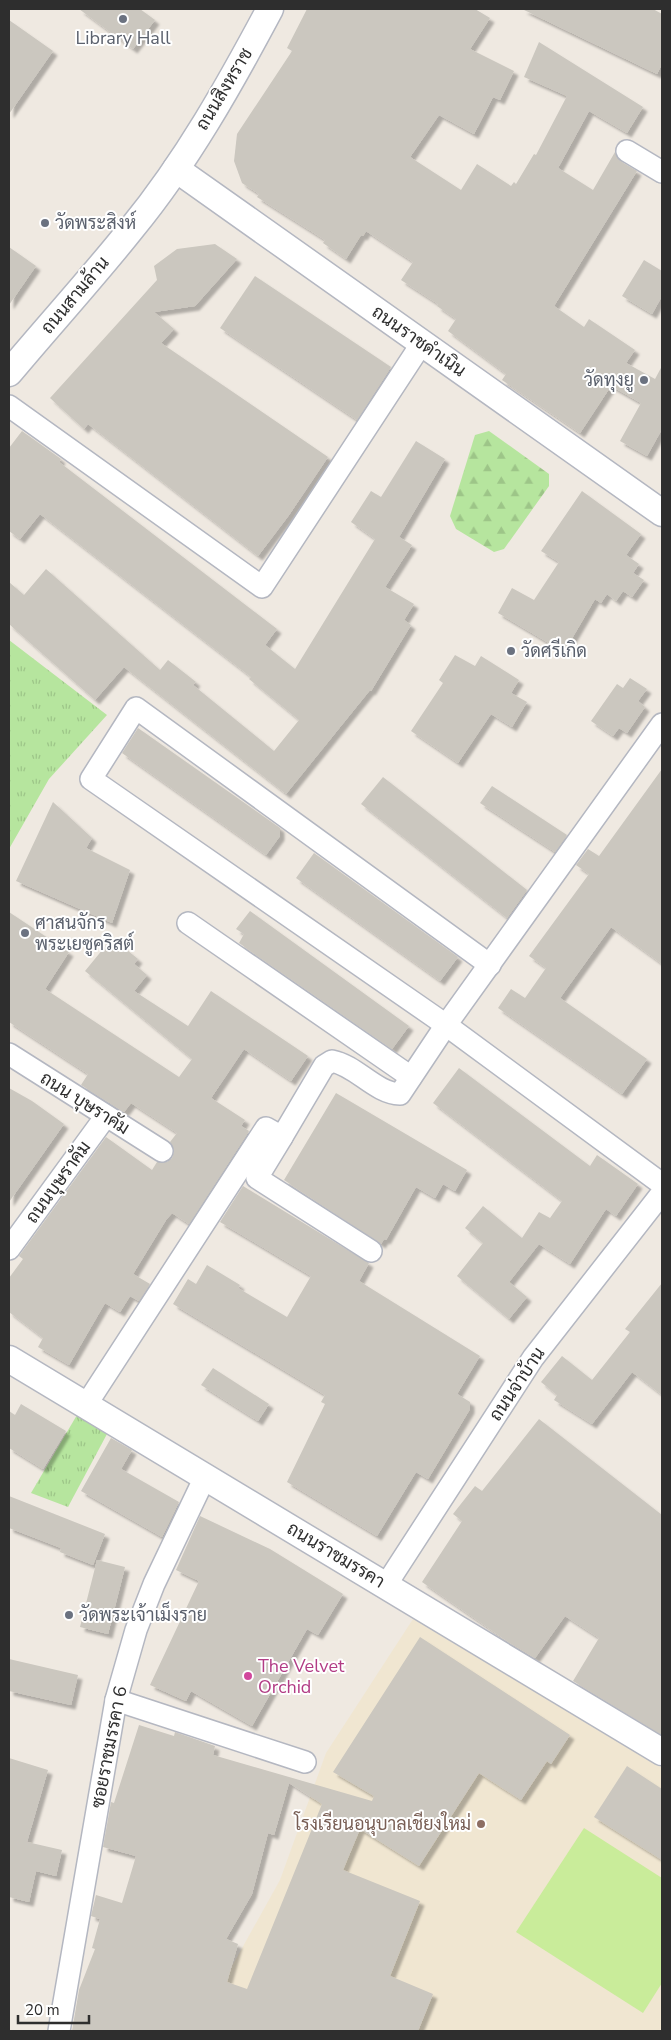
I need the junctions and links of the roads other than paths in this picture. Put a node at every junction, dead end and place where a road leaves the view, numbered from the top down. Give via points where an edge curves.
1 (270, 9) edge
2 (627, 151) dead end
3 (176, 169) junction
4 (662, 172) edge
5 (422, 343) junction
6 (9, 373) edge
7 (9, 406) edge
8 (662, 513) edge
9 (662, 724) edge
10 (188, 923) dead end
11 (490, 965) junction
12 (446, 1025) junction
13 (9, 1054) edge
14 (411, 1077) junction
15 (106, 1116) junction
16 (282, 1137) junction
17 (162, 1152) dead end
18 (662, 1184) edge
19 (662, 1193) edge
20 (9, 1249) edge
21 (371, 1251) dead end
22 (9, 1359) edge
23 (86, 1405) junction
24 (205, 1477) junction
25 (386, 1585) junction
26 (116, 1700) junction
27 (662, 1752) edge
28 (305, 1762) dead end
29 (59, 2031) edge

1 - 3 street, ถนนสิงหราช
2 - 4 street
3 - 5 street, ถนนราชดำเนิน
3 - 6 street, ถนนสามล้าน via 133,227
5 - 7 street via 262,587
5 - 8 street, ถนนราชดำเนิน
9 - 11 street
10 - 14 street
11 - 12 street
11 - 12 street via 136,708 90,779
12 - 14 street
12 - 18 street
13 - 15 street, ถนน บุษราคัม
14 - 16 street via 400,1094 390,1093 342,1063 332,1061 324,1066
15 - 17 street, ถนน บุษราคัม
15 - 20 street, ถนนบุษราคัม
16 - 21 street via 257,1178
16 - 23 street via 266,1128
19 - 25 street, ถนนจ่าบ้าน via 533,1358
22 - 23 street, ถนนราชมรรคา
23 - 24 street, ถนนราชมรรคา
24 - 25 street, ถนนราชมรรคา
24 - 26 street, ซอยราชมรรคา 6 via 154,1584 136,1630
25 - 27 street, ถนนราชมรรคา
26 - 28 street
26 - 29 street, ซอยราชมรรคา 6

